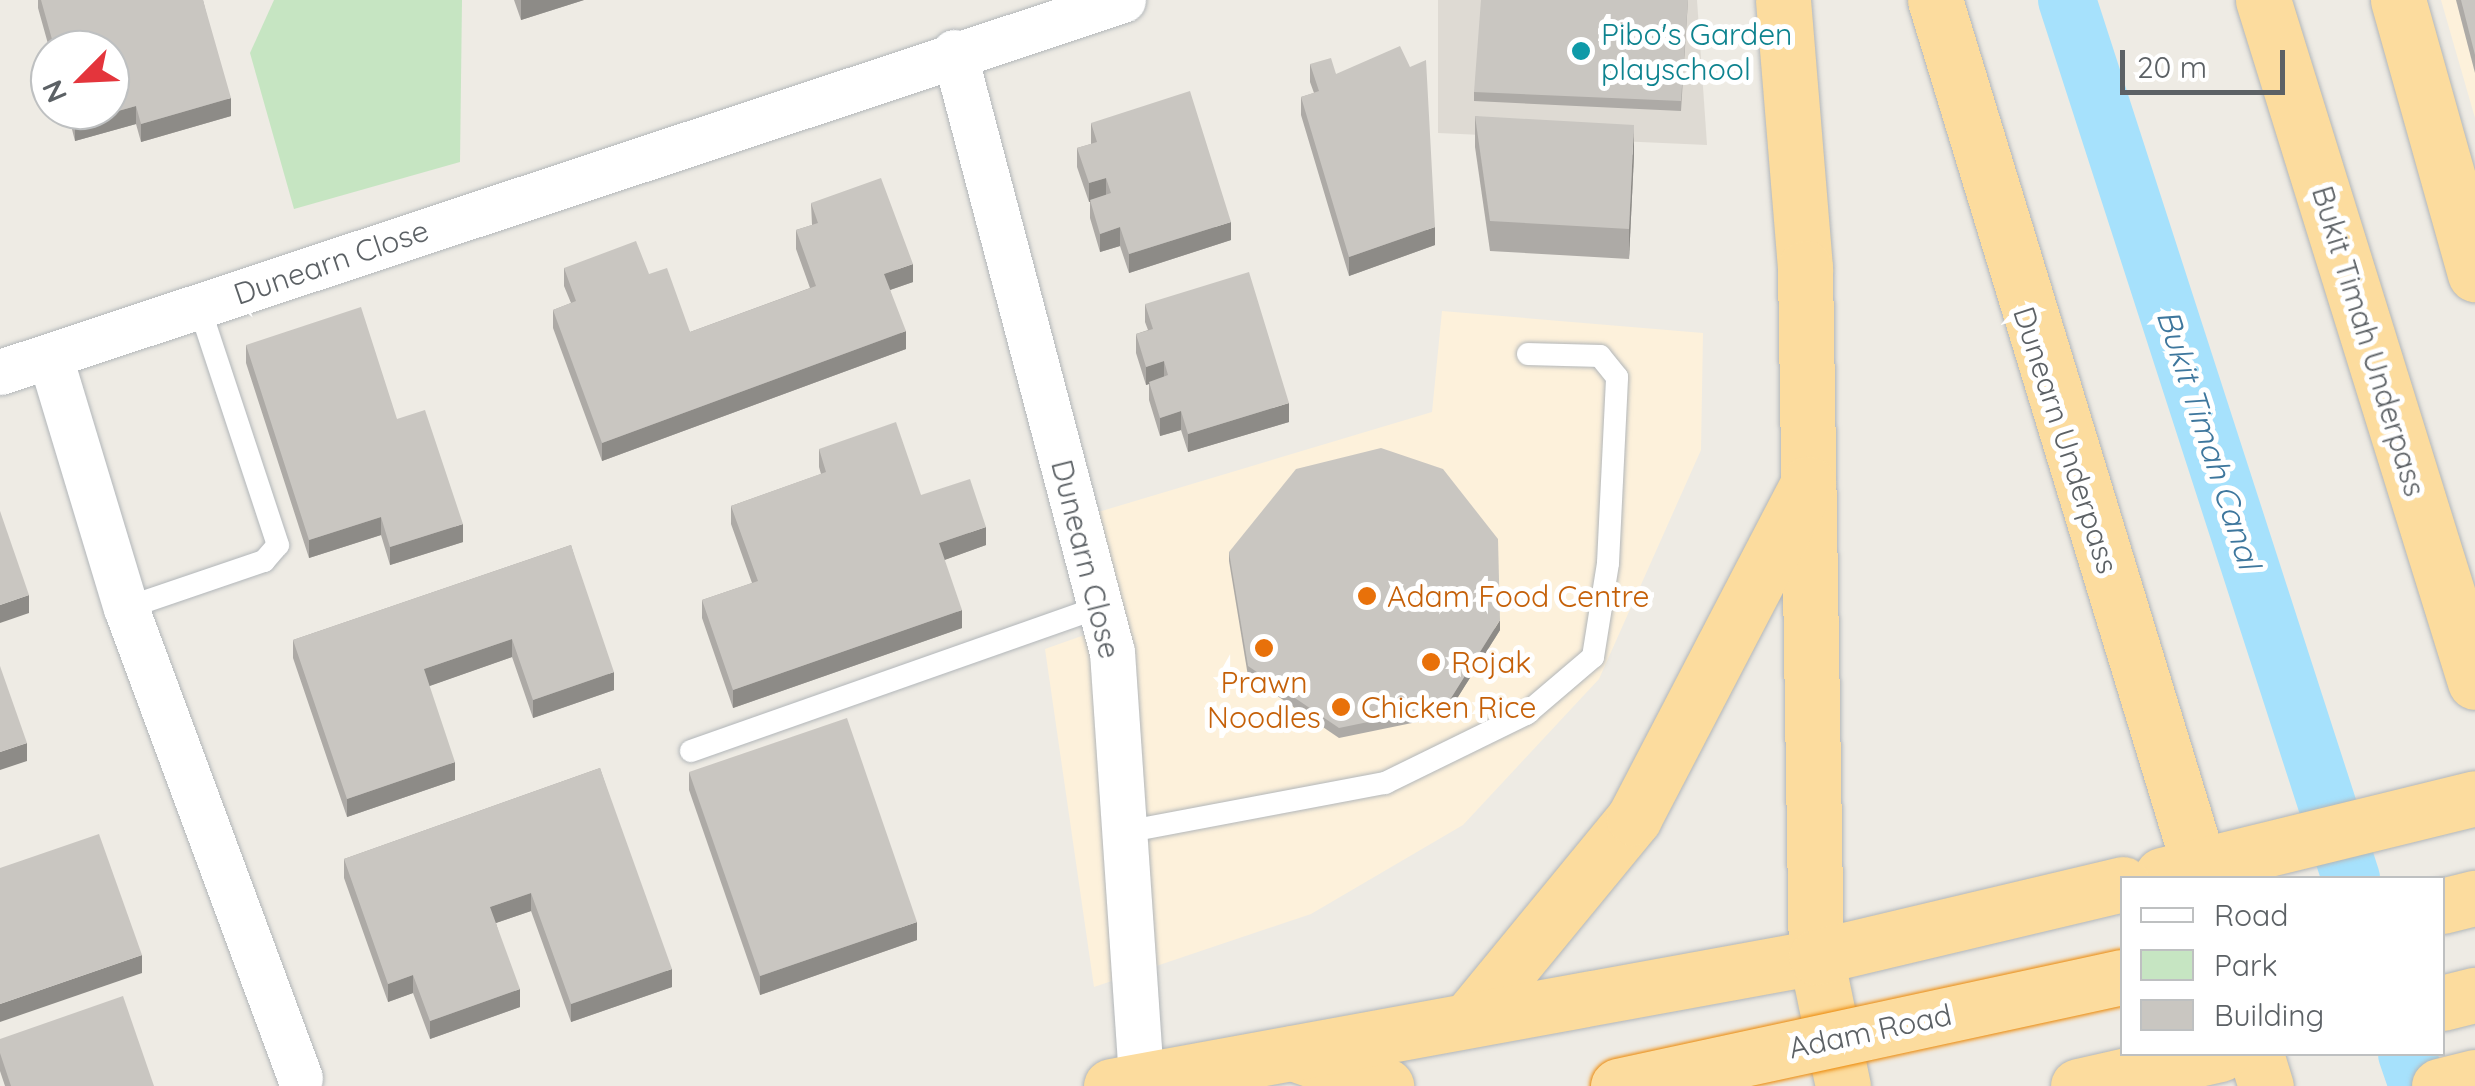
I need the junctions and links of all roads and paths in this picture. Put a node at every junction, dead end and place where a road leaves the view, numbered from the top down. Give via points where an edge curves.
1 (1123, 0) edge
2 (1783, 0) edge
3 (1935, 0) edge
4 (2263, 0) edge
5 (2398, 0) edge
6 (954, 52) junction
7 (2475, 274) edge
8 (200, 306) junction
9 (1528, 354) dead end
10 (50, 357) junction
11 (0, 372) edge
12 (1812, 477) junction
13 (1100, 607) junction
14 (126, 608) junction
15 (2475, 682) edge
16 (691, 751) dead end
17 (2464, 801) edge
18 (1125, 832) junction
19 (2211, 870) edge
20 (2162, 876) edge
21 (2120, 884) edge
22 (2475, 898) edge
23 (2445, 905) edge
24 (1816, 957) junction
25 (2120, 976) edge
26 (1474, 1013) junction
27 (1286, 1050) junction
28 (2211, 1056) edge
29 (2257, 1056) edge
30 (2475, 1077) edge
31 (300, 1078) dead end
32 (1126, 1082) edge
33 (1386, 1086) edge
34 (1618, 1086) edge
35 (1843, 1086) edge
36 (2078, 1086) edge
37 (2266, 1086) edge
38 (2439, 1086) edge

1 - 6 street, Dunearn Close
2 - 12 highway
3 - 19 highway, Dunearn Underpass
4 - 15 highway, Bukit Timah Underpass
5 - 7 highway
6 - 8 street, Dunearn Close
6 - 13 street, Dunearn Close
8 - 10 street, Dunearn Close
8 - 14 lane via 278,545 264,561
9 - 18 lane via 1600,356 1617,376 1608,562 1593,657 1526,714 1385,783
10 - 11 street, Dunearn Close
10 - 14 street
12 - 24 highway
12 - 26 highway via 1634,818
13 - 16 lane
13 - 18 street, Dunearn Close via 1112,652
14 - 31 street
17 - 19 highway
18 - 32 street, Dunearn Close
19 - 20 highway
21 - 24 highway
22 - 23 highway
24 - 26 highway
24 - 35 highway
25 - 34 highway, Adam Road, bridge
26 - 27 highway
27 - 32 highway
27 - 33 highway
28 - 36 highway
29 - 37 highway
30 - 38 highway

